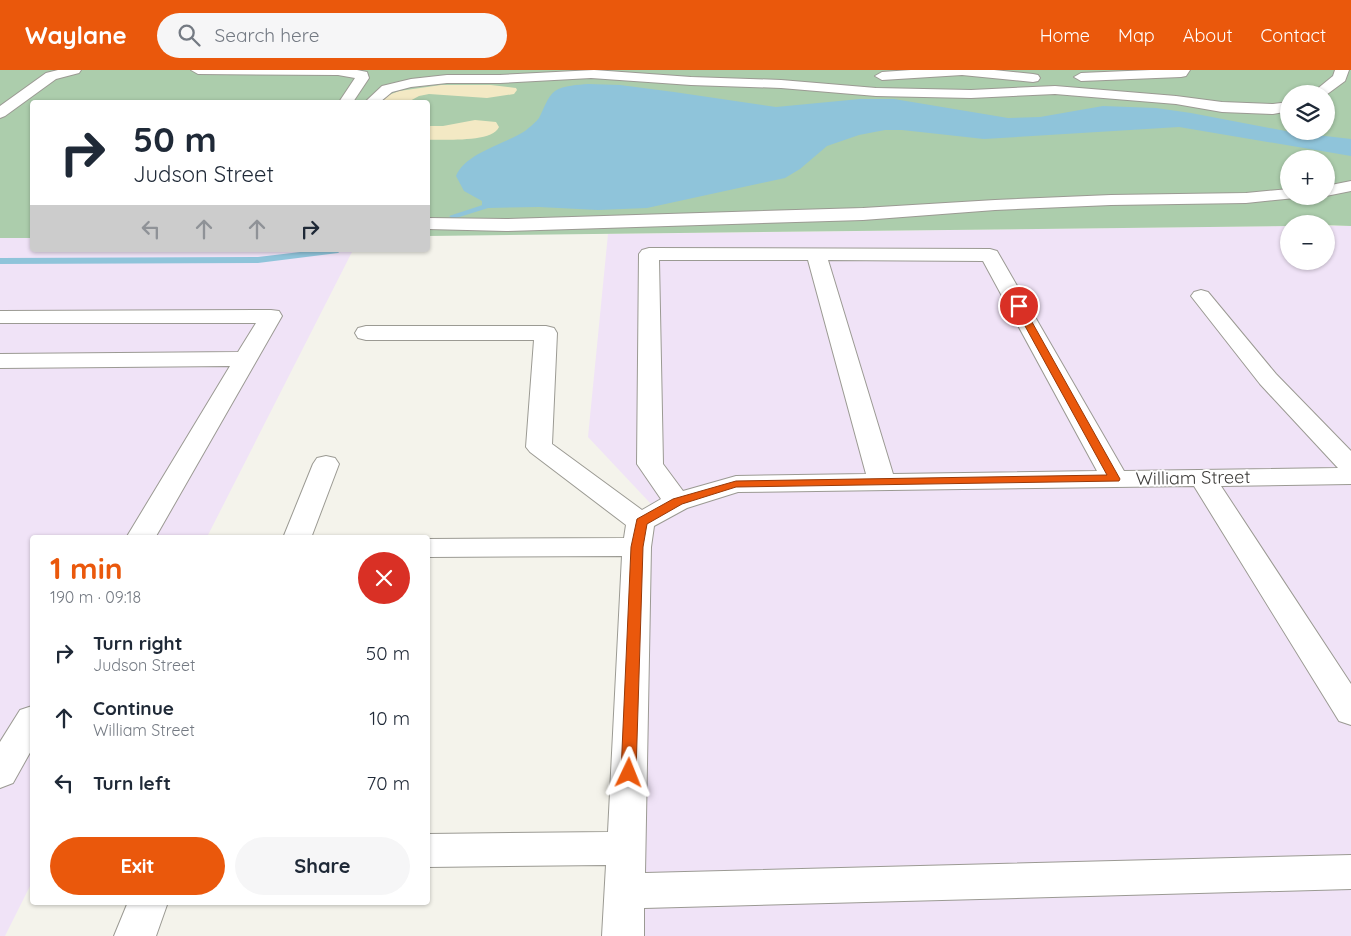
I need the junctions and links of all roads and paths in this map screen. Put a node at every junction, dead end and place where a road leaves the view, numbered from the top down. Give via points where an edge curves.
1 (74, 70) edge
2 (198, 70) edge
3 (773, 70) edge
4 (1183, 70) edge
5 (1342, 70) edge
6 (1330, 85) edge
7 (347, 100) edge
8 (374, 100) edge
9 (1280, 108) edge
10 (0, 114) edge
11 (24, 115) dead end
12 (1351, 186) edge
13 (1335, 189) edge
14 (1280, 195) edge
15 (430, 224) edge
16 (816, 255) junction
17 (1201, 296) dead end
18 (0, 318) edge
19 (366, 333) dead end
20 (246, 359) junction
21 (0, 361) edge
22 (326, 464) dead end
23 (1351, 466) edge
24 (1351, 476) edge
25 (1202, 477) junction
26 (1115, 479) junction
27 (882, 482) junction
28 (678, 502) junction
29 (142, 535) edge
30 (297, 535) edge
31 (639, 535) junction
32 (430, 548) edge
33 (1351, 712) edge
34 (30, 722) edge
35 (0, 773) edge
36 (626, 848) junction
37 (430, 851) edge
38 (1351, 872) edge
39 (624, 891) junction
40 (147, 905) edge
41 (135, 936) edge
42 (623, 936) edge

1 - 10 street via 51,76
2 - 7 street via 362,74
3 - 4 street via 864,76 962,71 1037,78 1181,73
5 - 6 street via 1340,78
8 - 9 street via 387,89 412,83 591,74 876,92 971,94 1055,90 1222,107
10 - 11 street
12 - 13 street
14 - 15 street via 995,205 853,214 506,225
16 - 26 street via 990,255
16 - 27 street
16 - 28 street via 649,254 650,464
17 - 23 street via 1268,379
18 - 20 street via 271,316
19 - 31 street via 546,333 539,447
20 - 21 street
20 - 29 street
22 - 30 street
24 - 25 street, William Street
25 - 26 street, William Street
25 - 33 street
26 - 27 street, William Street
27 - 28 street, William Street via 736,484
28 - 31 street, William Street
31 - 32 street
31 - 36 street
34 - 35 street
36 - 37 street
36 - 39 street
38 - 39 street
39 - 42 street
40 - 41 street

